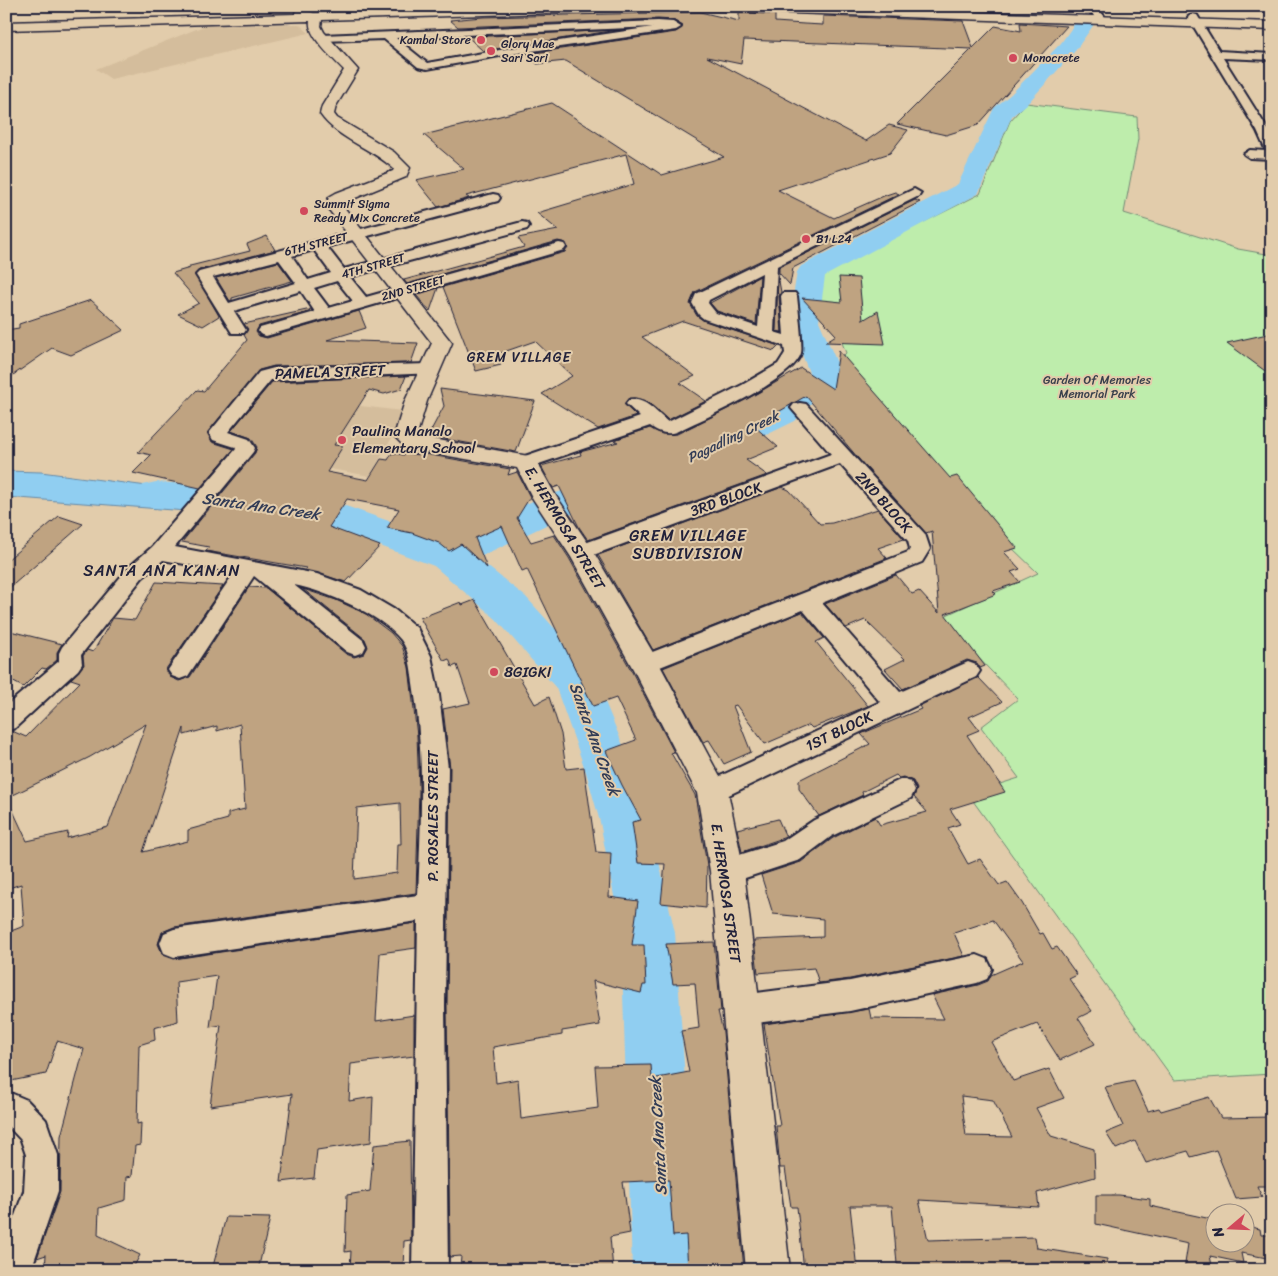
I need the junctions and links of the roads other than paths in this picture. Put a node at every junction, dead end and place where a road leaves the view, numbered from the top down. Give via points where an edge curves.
1 (440, 6) edge
2 (682, 6) edge
3 (891, 6) edge
4 (298, 9) edge
5 (1090, 10) edge
6 (503, 11) junction
7 (316, 18) junction
8 (6, 19) edge
9 (1272, 20) edge
10 (1191, 23) junction
11 (6, 26) edge
12 (1272, 26) edge
13 (529, 29) junction
14 (483, 30) junction
15 (502, 30) junction
16 (432, 33) junction
17 (386, 35) junction
18 (322, 38) junction
19 (551, 45) junction
20 (505, 52) junction
21 (1270, 53) edge
22 (1217, 54) junction
23 (464, 59) junction
24 (1267, 131) edge
25 (1272, 150) edge
26 (1250, 154) dead end
27 (1272, 155) edge
28 (914, 193) dead end
29 (493, 198) dead end
30 (522, 226) dead end
31 (356, 234) junction
32 (317, 244) junction
33 (559, 247) dead end
34 (282, 253) junction
35 (380, 264) junction
36 (770, 265) junction
37 (341, 275) junction
38 (305, 286) junction
39 (401, 291) junction
40 (789, 296) dead end
41 (362, 303) junction
42 (224, 309) junction
43 (325, 314) junction
44 (238, 330) dead end
45 (266, 331) dead end
46 (766, 335) junction
47 (792, 343) junction
48 (429, 370) junction
49 (635, 404) dead end
50 (800, 408) dead end
51 (652, 419) junction
52 (843, 456) junction
53 (526, 462) junction
54 (159, 552) junction
55 (581, 552) junction
56 (255, 569) junction
57 (807, 600) junction
58 (355, 646) dead end
59 (645, 664) junction
60 (180, 670) dead end
61 (968, 671) dead end
62 (896, 704) junction
63 (6, 721) edge
64 (902, 790) dead end
65 (712, 792) junction
66 (727, 871) junction
67 (432, 906) junction
68 (174, 943) dead end
69 (977, 970) dead end
70 (741, 1010) junction
71 (6, 1107) edge
72 (13, 1270) edge
73 (430, 1270) edge
74 (768, 1270) edge

1 - 4 main road
2 - 5 main road
2 - 6 main road
3 - 5 main road
4 - 7 main road
4 - 8 main road
5 - 10 main road
6 - 7 main road
6 - 15 street
7 - 11 main road
7 - 18 main road, E. HERMOSA STREET via 315,26
9 - 10 main road
10 - 12 main road
10 - 22 street
13 - 15 street
13 - 19 street
13 - 19 street via 658,24 676,27
14 - 15 street
14 - 16 street
14 - 20 street
16 - 17 street
16 - 23 street
17 - 18 street
17 - 23 street via 424,66
18 - 31 main road, E. HERMOSA STREET via 351,70 327,114 332,121 388,155 402,168 400,174 335,201 334,206
19 - 20 street
20 - 23 street
21 - 22 street
22 - 24 street
24 - 25 street
26 - 27 street
28 - 36 street
29 - 31 street, 6TH STREET
30 - 35 street, 4TH STREET
31 - 32 street, 6TH STREET
31 - 35 main road, E. HERMOSA STREET
32 - 34 street, 6TH STREET
32 - 37 street
33 - 39 street, 2ND STREET
34 - 38 street
34 - 42 street, 6TH STREET via 204,274
35 - 37 street, 4TH STREET
35 - 39 main road, E. HERMOSA STREET
36 - 46 street
36 - 46 street via 702,297 700,303 710,316
37 - 38 street, 4TH STREET
37 - 41 street
38 - 42 street, 4TH STREET
38 - 43 street
39 - 41 street, 2ND STREET
39 - 48 main road, E. HERMOSA STREET via 442,343
40 - 47 street
41 - 43 street, 2ND STREET
42 - 44 street, 6TH STREET
43 - 45 street, 2ND STREET
46 - 47 street
47 - 51 street via 793,353 784,367 748,389 675,426 663,427
48 - 53 main road, E. HERMOSA STREET via 407,427 405,436 408,440
48 - 54 street, PAMELA STREET via 267,375 218,433 242,443 246,448
49 - 51 street
50 - 52 street, 2ND BLOCK
51 - 53 street
52 - 55 street, 3RD BLOCK
52 - 57 street, 2ND BLOCK via 918,539 920,549 915,557
53 - 55 main road, E. HERMOSA STREET
54 - 56 street, P. ROSALES STREET
54 - 63 street, PAMELA STREET via 135,573 70,653 70,664
55 - 59 main road, E. HERMOSA STREET
56 - 58 street
56 - 60 street
56 - 67 street, P. ROSALES STREET via 317,582 353,596 388,616 409,634 420,656 434,743
57 - 59 street, 2ND BLOCK
57 - 62 street
59 - 65 main road, E. HERMOSA STREET
61 - 62 street, 1ST BLOCK
62 - 65 street, 1ST BLOCK
64 - 66 street via 823,828 791,851
65 - 66 main road, E. HERMOSA STREET
66 - 70 main road, E. HERMOSA STREET
67 - 68 street
67 - 73 street, P. ROSALES STREET
69 - 70 street via 850,996
70 - 74 main road, E. HERMOSA STREET
71 - 72 street via 16,1110 35,1131 42,1155 41,1191

